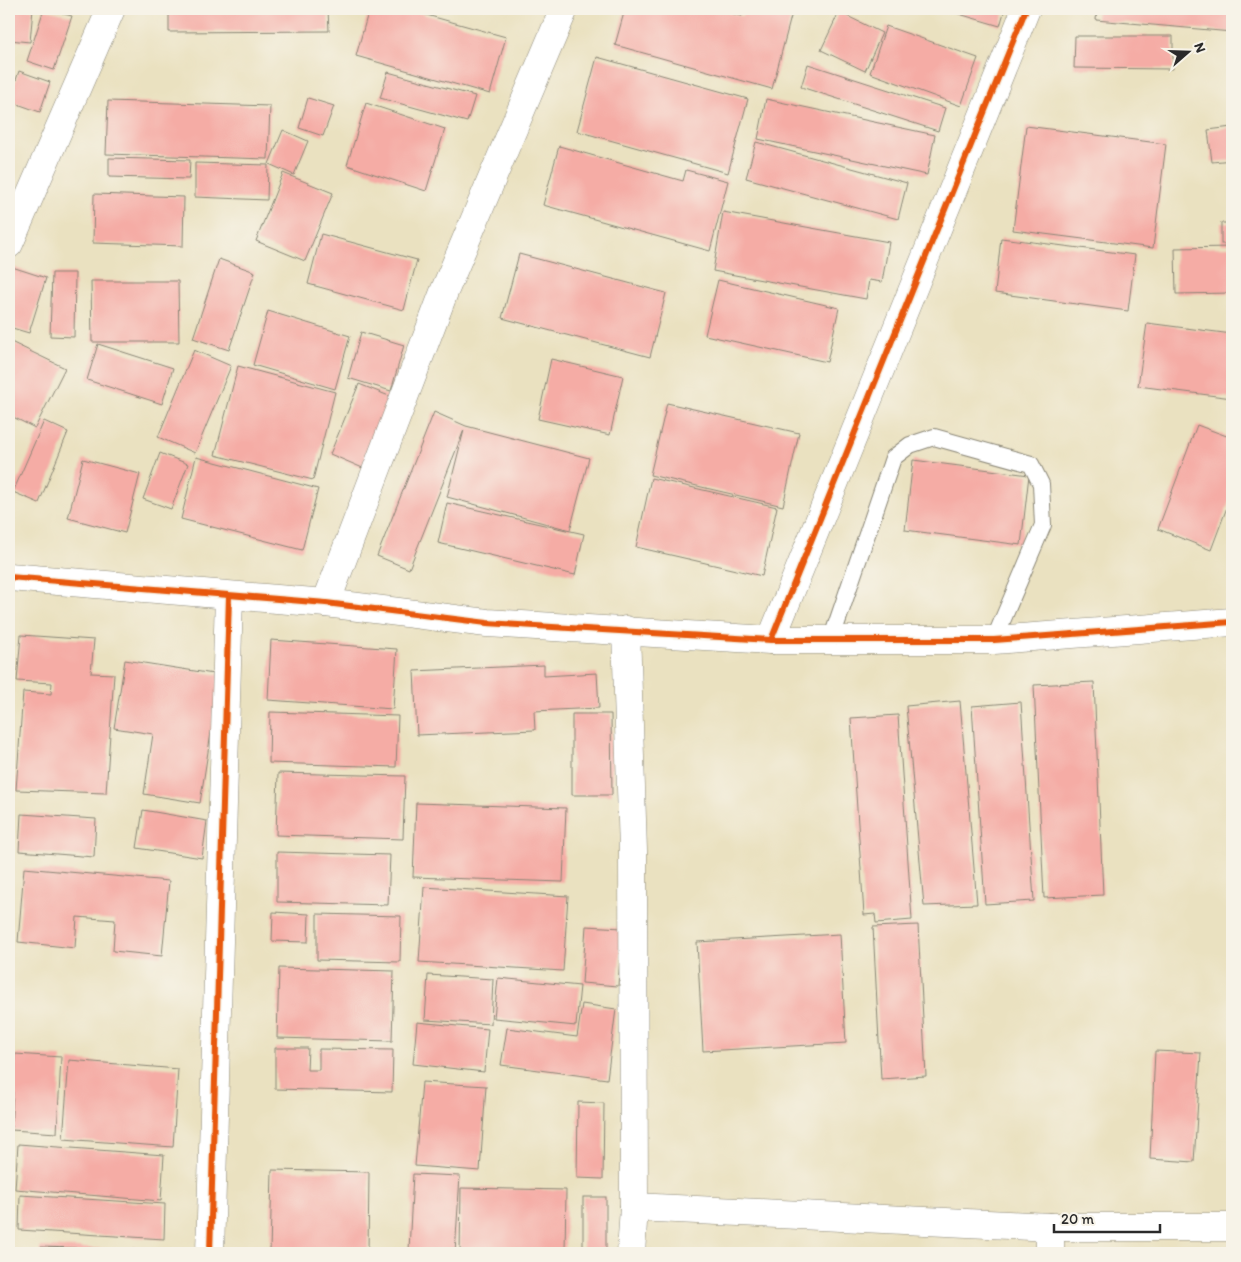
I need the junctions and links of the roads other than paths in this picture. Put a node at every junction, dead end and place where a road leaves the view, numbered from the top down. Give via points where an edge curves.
1 (111, 9) edge
2 (564, 9) edge
3 (1026, 9) edge
4 (9, 244) edge
5 (9, 577) edge
6 (229, 596) junction
7 (326, 603) junction
8 (1230, 617) edge
9 (626, 630) junction
10 (771, 640) junction
11 (831, 640) junction
12 (994, 640) junction
13 (634, 1207) junction
14 (1232, 1228) edge
15 (1050, 1240) edge
16 (210, 1253) edge
17 (632, 1253) edge

1 - 4 street
2 - 7 street via 444,292
3 - 10 street
5 - 6 street
6 - 7 street
6 - 16 street
7 - 9 street via 487,623
8 - 12 street
9 - 10 street
9 - 13 street via 633,851
10 - 11 street
11 - 12 street
11 - 12 lane via 892,458 910,445 934,436 1031,464 1041,484 1043,525
13 - 15 street
13 - 17 street
14 - 15 street

